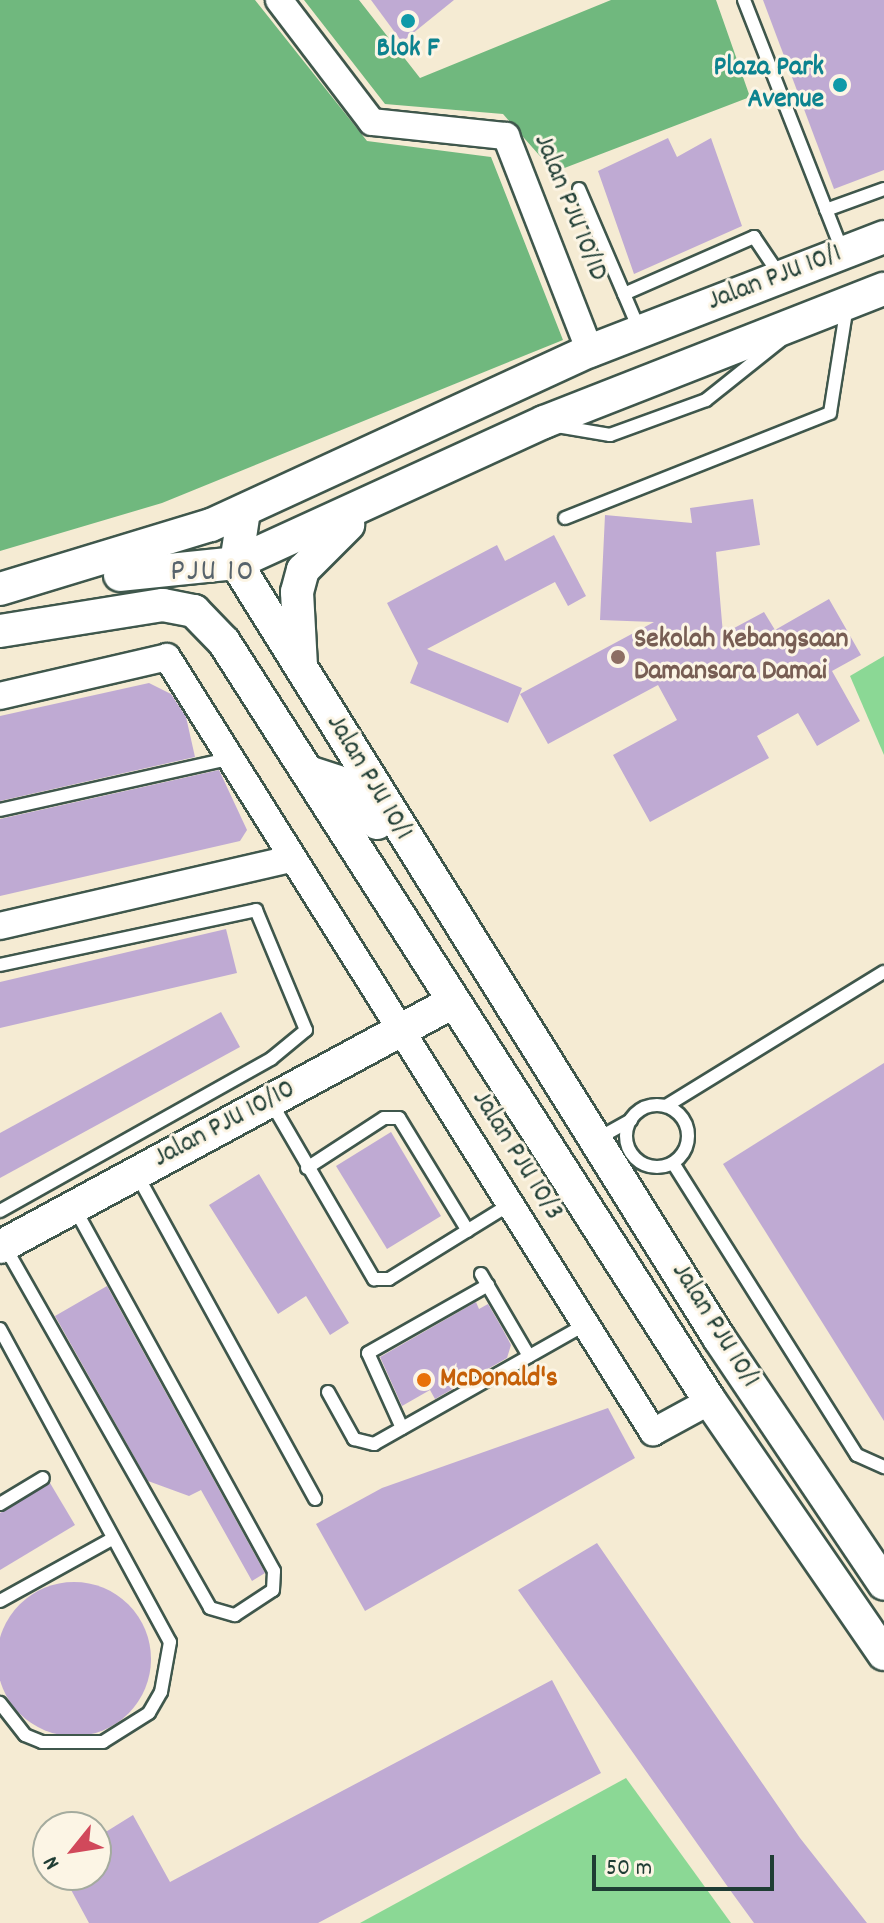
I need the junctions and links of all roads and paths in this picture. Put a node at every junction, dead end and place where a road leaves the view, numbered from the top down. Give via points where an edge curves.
1 (279, 0) edge
2 (744, 0) edge
3 (579, 189) dead end
4 (884, 189) edge
5 (826, 210) junction
6 (884, 237) edge
7 (843, 253) junction
8 (780, 278) junction
9 (884, 289) edge
10 (624, 294) junction
11 (847, 303) junction
12 (802, 319) junction
13 (640, 331) junction
14 (590, 351) junction
15 (683, 367) junction
16 (544, 422) junction
17 (382, 497) junction
18 (244, 511) junction
19 (565, 518) dead end
20 (236, 563) junction
21 (41, 580) junction
22 (0, 589) edge
23 (0, 631) edge
24 (301, 669) junction
25 (0, 696) edge
26 (229, 759) junction
27 (308, 772) junction
28 (0, 810) edge
29 (416, 856) junction
30 (291, 859) junction
31 (0, 926) edge
32 (0, 965) edge
33 (884, 972) edge
34 (451, 1003) junction
35 (400, 1031) junction
36 (270, 1101) junction
37 (666, 1106) junction
38 (631, 1120) junction
39 (597, 1139) junction
40 (673, 1163) junction
41 (307, 1168) junction
42 (136, 1173) junction
43 (640, 1175) junction
44 (509, 1205) junction
45 (74, 1207) junction
46 (0, 1211) edge
47 (468, 1231) junction
48 (2, 1246) edge
49 (586, 1324) junction
50 (0, 1329) edge
51 (529, 1356) junction
52 (328, 1392) dead end
53 (710, 1401) junction
54 (402, 1428) junction
55 (884, 1467) edge
56 (43, 1478) dead end
57 (315, 1499) dead end
58 (0, 1504) edge
59 (112, 1539) junction
60 (884, 1584) edge
61 (0, 1601) edge
62 (884, 1654) edge
63 (0, 1703) edge

1 - 14 street, Jalan PJU 10/1D via 372,122 506,136
2 - 5 lane
3 - 10 lane
4 - 5 lane
5 - 7 lane
6 - 7 street, Jalan PJU 10/1
7 - 8 street, Jalan PJU 10/1
8 - 10 lane via 754,237
8 - 13 street, Jalan PJU 10/1
8 - 15 street
9 - 11 street, Jalan PJU 10/1
10 - 13 lane
11 - 12 street, Jalan PJU 10/1
11 - 19 lane via 830,413
12 - 15 street, Jalan PJU 10/1
12 - 16 lane via 706,400 610,435
13 - 14 street, Jalan PJU 10/1
14 - 18 street, Jalan PJU 10/1
15 - 16 street, Jalan PJU 10/1
16 - 17 street, Jalan PJU 10/1
17 - 20 street, Jalan PJU 10/1
17 - 24 street via 303,570 297,592
18 - 20 street
18 - 21 street, Jalan PJU 10/1
20 - 21 street via 142,569 96,583
20 - 24 street, Jalan PJU 10/1
21 - 22 street, Jalan PJU 10/1
23 - 27 street, Jalan PJU 10/1 via 55,618 163,605 194,611 224,642
24 - 29 street, Jalan PJU 10/1
25 - 26 street, Jalan PJU 10/3 via 167,657
26 - 28 lane
26 - 30 street, Jalan PJU 10/3
27 - 29 street via 344,784
27 - 34 street, Jalan PJU 10/1
29 - 39 street, Jalan PJU 10/1
30 - 31 street
30 - 35 street, Jalan PJU 10/3
32 - 46 lane via 256,910 306,1030 271,1059
33 - 37 lane
34 - 35 street, Jalan PJU 10/10
34 - 53 street, Jalan PJU 10/1
35 - 36 street, Jalan PJU 10/10
35 - 44 street, Jalan PJU 10/3
36 - 41 lane
36 - 42 street, Jalan PJU 10/10
37 - 38 lane via 646,1107
37 - 40 lane via 687,1127 686,1147
38 - 39 lane
38 - 43 lane via 630,1150
39 - 43 street, Jalan PJU 10/1
40 - 43 lane
40 - 55 lane via 857,1455
41 - 47 lane via 374,1279 389,1279
41 - 47 lane via 384,1118 399,1118
42 - 45 street, Jalan PJU 10/10
42 - 57 lane
43 - 60 street, Jalan PJU 10/1 via 719,1338
44 - 47 lane
44 - 49 street, Jalan PJU 10/3
45 - 48 street, Jalan PJU 10/10
45 - 48 lane via 274,1571 273,1590 235,1615 210,1608
49 - 51 lane
49 - 53 street, Jalan PJU 10/3 via 653,1432
50 - 59 lane
51 - 54 lane
51 - 54 lane via 484,1279 368,1353
52 - 54 lane via 359,1444
53 - 62 street, Jalan PJU 10/1
56 - 58 lane
59 - 61 lane
59 - 63 lane via 170,1642 161,1692 149,1713 103,1742 58,1747 25,1735

